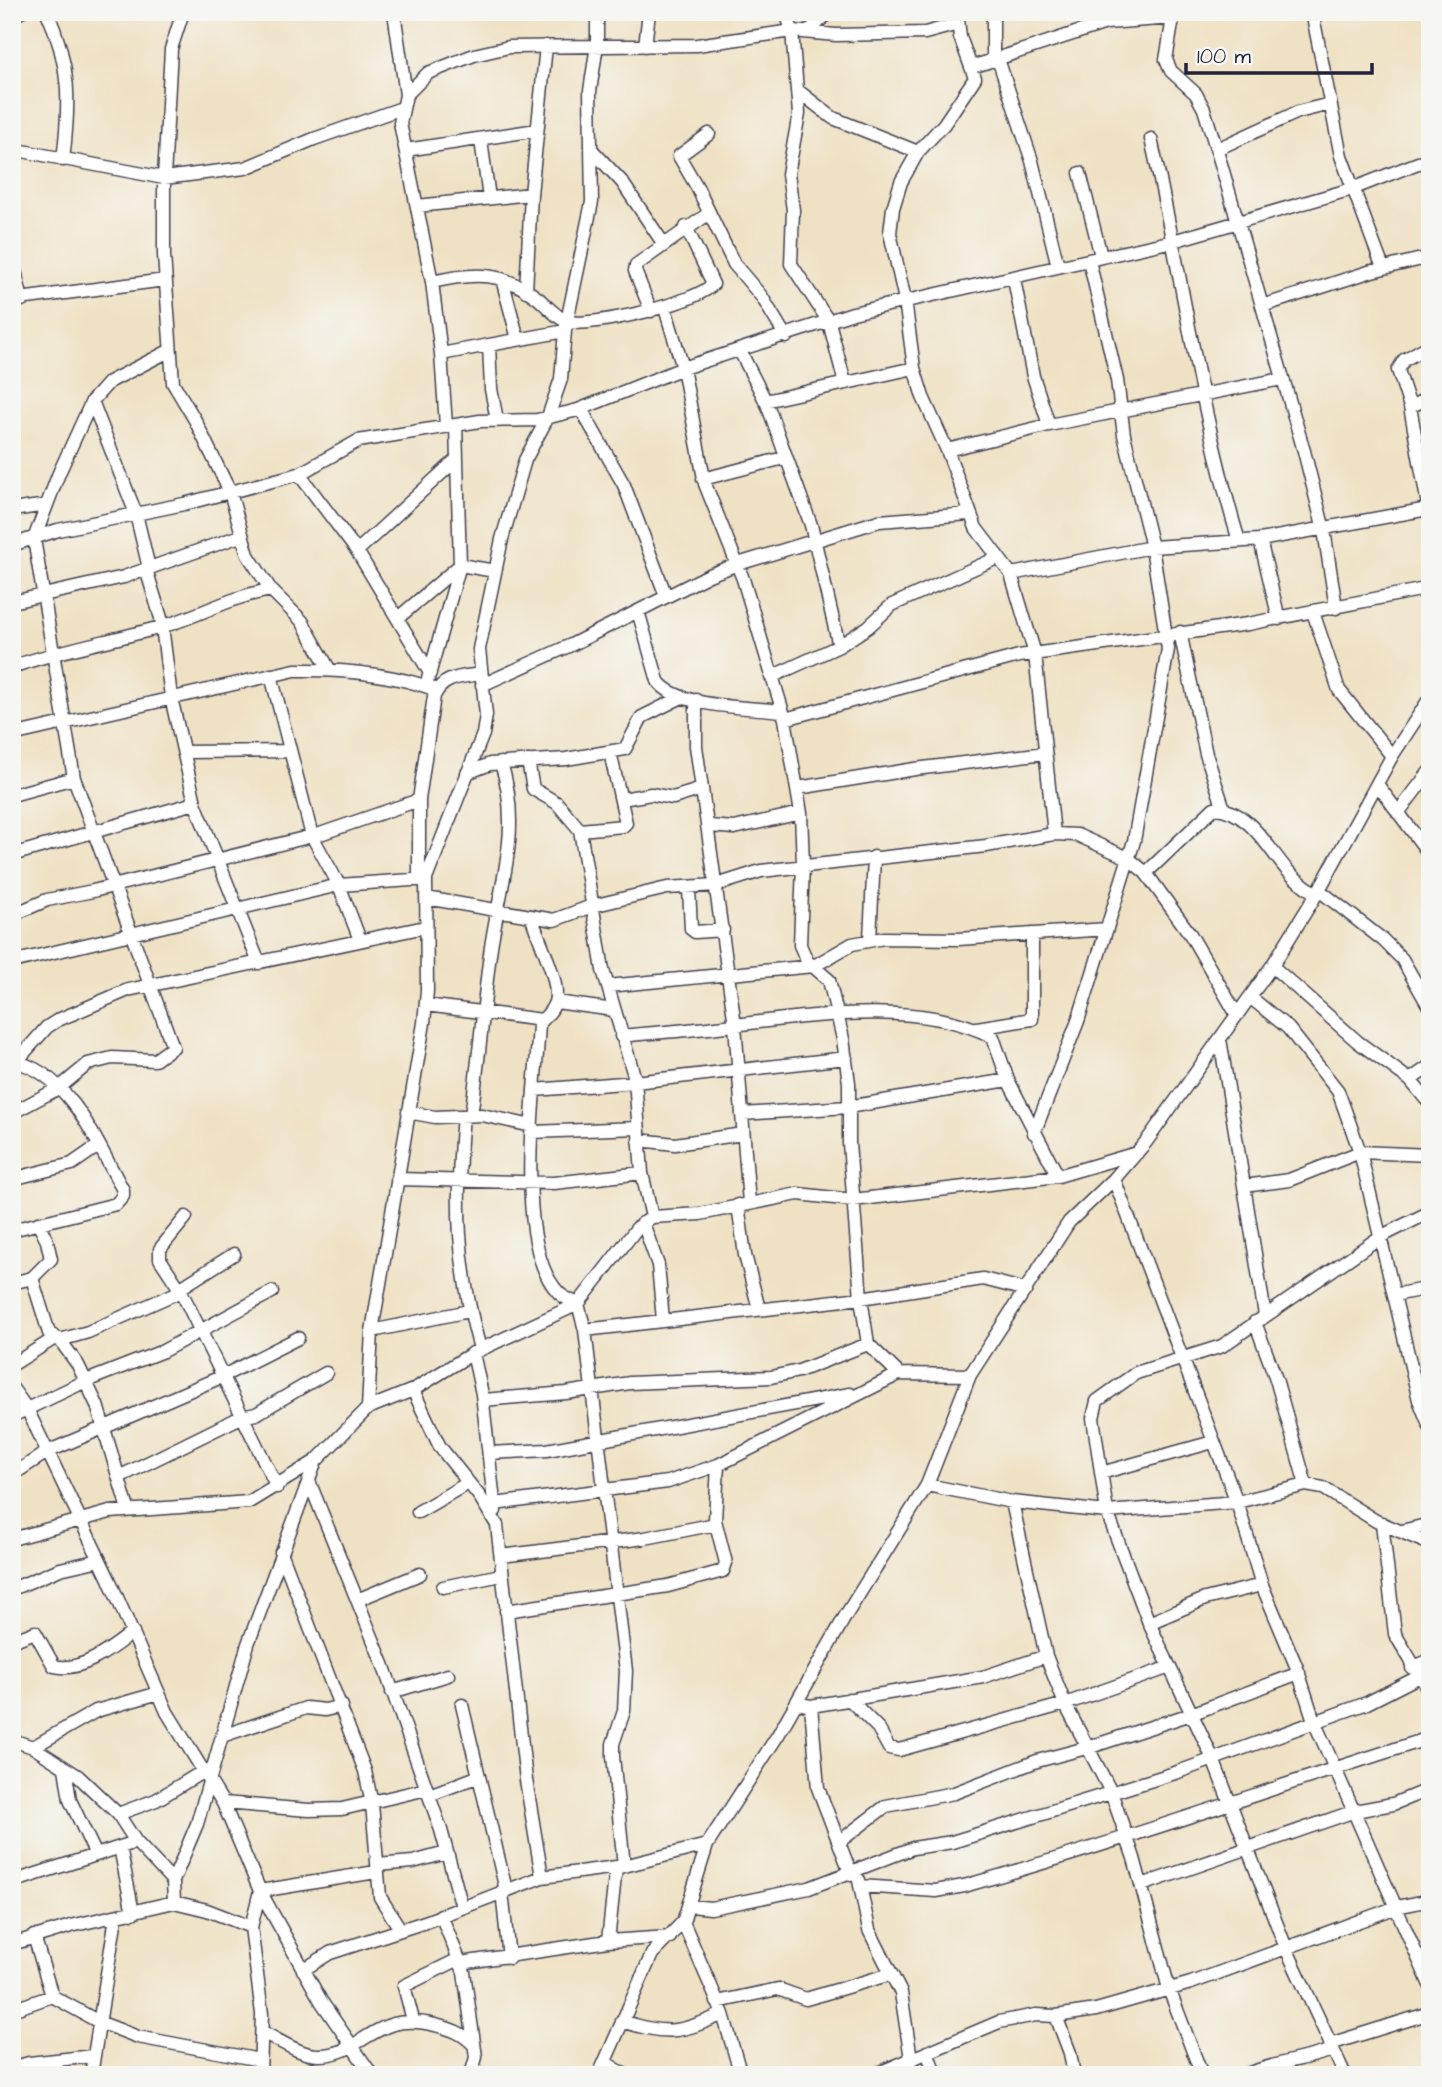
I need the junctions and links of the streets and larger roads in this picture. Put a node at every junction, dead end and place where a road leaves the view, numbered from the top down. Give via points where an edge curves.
1 (21, 12) edge
2 (47, 12) edge
3 (183, 12) edge
4 (394, 12) edge
5 (597, 12) edge
6 (649, 12) edge
7 (786, 12) edge
8 (993, 12) edge
9 (1312, 12) edge
10 (828, 13) edge
11 (1174, 15) edge
12 (12, 16) edge
13 (958, 18) edge
14 (1106, 18) edge
15 (792, 31) junction
16 (809, 32) junction
17 (597, 45) junction
18 (546, 46) junction
19 (645, 46) junction
20 (996, 59) junction
21 (972, 67) junction
22 (797, 90) junction
23 (406, 95) junction
24 (1330, 104) junction
25 (402, 108) junction
26 (537, 130) junction
27 (709, 134) dead end
28 (1151, 139) dead end
29 (481, 140) junction
30 (12, 149) edge
31 (1217, 149) junction
32 (406, 150) junction
33 (592, 150) junction
34 (918, 152) junction
35 (63, 160) junction
36 (1430, 162) edge
37 (1080, 173) dead end
38 (164, 178) junction
39 (1352, 189) junction
40 (531, 194) junction
41 (489, 198) junction
42 (417, 206) junction
43 (708, 214) junction
44 (1238, 222) junction
45 (686, 227) junction
46 (1173, 241) junction
47 (663, 243) junction
48 (1430, 257) edge
49 (12, 258) edge
50 (1095, 258) junction
51 (1058, 266) junction
52 (1383, 268) junction
53 (1014, 278) junction
54 (502, 279) junction
55 (165, 280) junction
56 (432, 282) junction
57 (526, 291) junction
58 (17, 300) edge
59 (905, 300) junction
60 (1262, 306) junction
61 (665, 308) junction
62 (651, 311) junction
63 (829, 321) junction
64 (566, 326) junction
65 (786, 337) junction
66 (518, 339) junction
67 (489, 345) junction
68 (1430, 345) edge
69 (169, 351) junction
70 (740, 351) junction
71 (441, 354) junction
72 (683, 368) junction
73 (914, 368) junction
74 (1282, 379) junction
75 (845, 383) junction
76 (1203, 396) junction
77 (1430, 397) edge
78 (93, 401) junction
79 (765, 401) junction
80 (1410, 407) junction
81 (581, 409) junction
82 (1122, 411) junction
83 (548, 417) junction
84 (497, 420) junction
85 (1049, 425) junction
86 (451, 426) junction
87 (947, 450) junction
88 (784, 458) junction
89 (457, 459) junction
90 (299, 474) junction
91 (703, 479) junction
92 (1426, 482) edge
93 (230, 492) junction
94 (47, 505) junction
95 (12, 510) edge
96 (1429, 512) edge
97 (136, 514) junction
98 (969, 514) junction
99 (1324, 530) junction
100 (240, 537) junction
101 (34, 539) junction
102 (1260, 540) junction
103 (815, 541) junction
104 (1239, 541) junction
105 (12, 545) edge
106 (1152, 547) junction
107 (357, 551) junction
108 (998, 558) junction
109 (738, 564) junction
110 (460, 565) junction
111 (148, 569) junction
112 (495, 571) junction
113 (1011, 574) junction
114 (1430, 588) edge
115 (271, 590) junction
116 (43, 596) junction
117 (667, 596) junction
118 (12, 602) edge
119 (1336, 608) junction
120 (638, 611) junction
121 (1313, 612) junction
122 (398, 618) junction
123 (1279, 619) junction
124 (162, 626) junction
125 (1174, 633) junction
126 (839, 646) junction
127 (52, 653) junction
128 (1035, 654) junction
129 (12, 667) edge
130 (329, 670) junction
131 (271, 676) junction
132 (771, 677) junction
133 (481, 679) junction
134 (431, 683) junction
135 (171, 697) junction
136 (680, 698) junction
137 (1430, 698) edge
138 (696, 700) junction
139 (783, 715) junction
140 (65, 722) junction
141 (12, 735) edge
142 (290, 751) junction
143 (184, 752) junction
144 (610, 752) junction
145 (1045, 753) junction
146 (1392, 756) junction
147 (528, 761) junction
148 (501, 763) junction
149 (467, 773) junction
150 (1429, 774) edge
151 (74, 778) junction
152 (1377, 784) junction
153 (702, 789) junction
154 (798, 789) junction
155 (12, 795) edge
156 (622, 799) junction
157 (419, 800) junction
158 (195, 803) junction
159 (1224, 808) junction
160 (801, 813) junction
161 (1398, 813) junction
162 (709, 826) junction
163 (580, 830) junction
164 (94, 831) junction
165 (1054, 835) junction
166 (312, 836) junction
167 (1428, 849) edge
168 (12, 855) edge
169 (874, 857) junction
170 (1128, 858) junction
171 (220, 860) junction
172 (803, 864) junction
173 (1146, 873) junction
174 (422, 880) junction
175 (112, 884) junction
176 (339, 885) junction
177 (717, 885) junction
178 (689, 888) junction
179 (1318, 892) junction
180 (425, 898) junction
181 (592, 906) junction
182 (238, 909) junction
183 (496, 911) junction
184 (12, 915) edge
185 (532, 918) junction
186 (425, 927) junction
187 (1107, 929) junction
188 (723, 930) junction
189 (1032, 934) junction
190 (133, 935) junction
191 (870, 939) junction
192 (360, 940) junction
193 (12, 962) edge
194 (259, 963) junction
195 (814, 966) junction
196 (1272, 966) junction
197 (728, 976) junction
198 (152, 986) junction
199 (608, 986) junction
200 (1250, 997) junction
201 (555, 1002) junction
202 (426, 1005) junction
203 (1430, 1007) edge
204 (614, 1010) junction
205 (483, 1013) junction
206 (838, 1013) junction
207 (1237, 1015) junction
208 (542, 1020) junction
209 (735, 1025) junction
210 (973, 1029) junction
211 (621, 1036) junction
212 (1220, 1040) junction
213 (846, 1058) junction
214 (14, 1062) edge
215 (1430, 1066) edge
216 (739, 1072) junction
217 (1008, 1080) junction
218 (1410, 1080) junction
219 (635, 1082) junction
220 (59, 1088) junction
221 (536, 1090) junction
222 (1430, 1104) edge
223 (848, 1107) junction
224 (408, 1112) junction
225 (12, 1113) edge
226 (743, 1114) junction
227 (467, 1116) junction
228 (532, 1129) junction
229 (1034, 1133) junction
230 (639, 1134) junction
231 (743, 1134) junction
232 (98, 1146) junction
233 (1360, 1152) junction
234 (1137, 1153) junction
235 (1430, 1155) edge
236 (642, 1173) junction
237 (1058, 1176) junction
238 (12, 1179) edge
239 (397, 1179) junction
240 (1114, 1179) junction
241 (457, 1182) junction
242 (531, 1182) junction
243 (1244, 1186) junction
244 (853, 1200) junction
245 (743, 1204) junction
246 (1430, 1212) edge
247 (186, 1217) dead end
248 (648, 1220) junction
249 (38, 1223) junction
250 (12, 1230) edge
251 (1380, 1237) junction
252 (234, 1254) dead end
253 (32, 1278) junction
254 (12, 1283) edge
255 (1430, 1288) edge
256 (180, 1290) junction
257 (1026, 1290) junction
258 (272, 1292) dead end
259 (1394, 1295) junction
260 (861, 1298) junction
261 (578, 1304) junction
262 (759, 1309) junction
263 (469, 1311) junction
264 (1260, 1318) junction
265 (663, 1320) junction
266 (585, 1330) junction
267 (372, 1331) junction
268 (200, 1334) junction
269 (298, 1338) dead end
270 (57, 1339) junction
271 (868, 1344) junction
272 (476, 1351) junction
273 (1181, 1358) junction
274 (12, 1365) edge
275 (326, 1373) dead end
276 (899, 1374) junction
277 (970, 1375) junction
278 (220, 1377) junction
279 (86, 1381) junction
280 (12, 1388) edge
281 (591, 1388) junction
282 (413, 1390) junction
283 (862, 1393) junction
284 (483, 1400) junction
285 (368, 1408) junction
286 (27, 1409) junction
287 (12, 1416) edge
288 (241, 1418) junction
289 (1430, 1427) edge
290 (105, 1429) junction
291 (597, 1438) junction
292 (1213, 1442) junction
293 (47, 1452) junction
294 (489, 1453) junction
295 (316, 1461) junction
296 (718, 1465) junction
297 (1101, 1472) junction
298 (12, 1475) edge
299 (119, 1478) junction
300 (309, 1481) junction
301 (468, 1483) junction
302 (927, 1485) junction
303 (1306, 1485) junction
304 (277, 1487) junction
305 (604, 1489) junction
306 (1012, 1502) junction
307 (1237, 1502) junction
308 (494, 1504) junction
309 (128, 1509) junction
310 (418, 1512) dead end
311 (1107, 1512) junction
312 (79, 1520) junction
313 (1382, 1523) junction
314 (716, 1524) junction
315 (1430, 1524) edge
316 (496, 1525) junction
317 (1402, 1531) junction
318 (12, 1539) edge
319 (611, 1541) junction
320 (1430, 1544) edge
321 (281, 1552) junction
322 (501, 1556) junction
323 (100, 1560) junction
324 (420, 1574) dead end
325 (501, 1575) junction
326 (1262, 1585) junction
327 (443, 1587) dead end
328 (12, 1589) edge
329 (616, 1591) junction
330 (357, 1600) junction
331 (506, 1611) junction
332 (1149, 1623) junction
333 (133, 1632) junction
334 (12, 1641) edge
335 (1046, 1656) junction
336 (1430, 1660) edge
337 (1170, 1667) junction
338 (1416, 1672) junction
339 (1299, 1673) junction
340 (448, 1675) dead end
341 (392, 1692) junction
342 (1430, 1692) edge
343 (159, 1693) junction
344 (849, 1699) junction
345 (797, 1703) junction
346 (1065, 1704) junction
347 (462, 1705) dead end
348 (342, 1706) junction
349 (811, 1706) junction
350 (1191, 1714) junction
351 (1314, 1721) junction
352 (222, 1736) junction
353 (1430, 1738) edge
354 (12, 1740) edge
355 (33, 1747) junction
356 (1090, 1748) junction
357 (1213, 1759) junction
358 (65, 1768) junction
359 (1335, 1768) junction
360 (202, 1772) junction
361 (477, 1777) junction
362 (209, 1785) junction
363 (1430, 1789) edge
364 (428, 1792) junction
365 (1111, 1792) junction
366 (1229, 1802) junction
367 (223, 1803) junction
368 (372, 1804) junction
369 (1355, 1811) junction
370 (118, 1814) junction
371 (1127, 1837) junction
372 (840, 1841) junction
373 (136, 1842) junction
374 (707, 1845) junction
375 (120, 1847) junction
376 (1248, 1849) junction
377 (446, 1853) junction
378 (96, 1855) junction
379 (620, 1866) junction
380 (376, 1868) junction
381 (854, 1872) junction
382 (542, 1877) junction
383 (173, 1881) junction
384 (12, 1882) edge
385 (1142, 1885) junction
386 (860, 1886) junction
387 (260, 1891) junction
388 (504, 1891) junction
389 (1430, 1900) edge
390 (174, 1902) junction
391 (690, 1906) junction
392 (462, 1907) junction
393 (1397, 1907) junction
394 (133, 1913) junction
395 (441, 1915) junction
396 (116, 1917) junction
397 (683, 1922) junction
398 (251, 1927) junction
399 (400, 1929) junction
400 (34, 1936) junction
401 (671, 1937) junction
402 (608, 1941) junction
403 (12, 1944) edge
404 (1286, 1948) junction
405 (509, 1958) junction
406 (460, 1961) junction
407 (303, 1970) junction
408 (891, 1974) junction
409 (1430, 1985) edge
410 (1169, 1989) junction
411 (52, 1996) junction
412 (720, 2008) junction
413 (12, 2010) edge
414 (1430, 2012) edge
415 (1056, 2016) junction
416 (412, 2020) junction
417 (622, 2021) junction
418 (99, 2022) junction
419 (262, 2032) junction
420 (473, 2043) junction
421 (350, 2045) junction
422 (1332, 2047) junction
423 (927, 2052) junction
424 (93, 2056) junction
425 (911, 2059) junction
426 (260, 2060) junction
427 (12, 2068) edge
428 (602, 2069) edge
429 (90, 2075) edge
430 (260, 2075) edge
431 (372, 2075) edge
432 (471, 2075) edge
433 (625, 2075) edge
434 (741, 2075) edge
435 (874, 2075) edge
436 (936, 2075) edge
437 (1073, 2075) edge
438 (1202, 2075) edge
439 (1245, 2075) edge
440 (1345, 2075) edge

1 - 12 street
2 - 35 street via 66,62 69,117
3 - 38 street via 171,49
4 - 23 street
5 - 17 street
6 - 19 street
7 - 15 street
8 - 20 street
9 - 24 street
10 - 16 street
11 - 14 street
11 - 31 street via 1167,65 1196,94
13 - 16 street via 925,33
13 - 21 street
14 - 20 street
15 - 16 street
15 - 19 street via 697,45
15 - 22 street
17 - 18 street
17 - 19 street
17 - 33 street via 590,91
18 - 23 street via 509,47 474,55 428,73
18 - 26 street
20 - 21 street
20 - 51 street via 1032,161
21 - 34 street via 973,84
22 - 34 street via 833,118
22 - 63 street via 797,129 788,174 793,210 791,264
23 - 25 street
24 - 31 street via 1298,112
24 - 39 street
25 - 32 street
25 - 38 street via 245,168
26 - 29 street
26 - 40 street
27 - 43 street via 678,156
28 - 46 street
29 - 32 street
29 - 41 street
30 - 35 street
31 - 44 street
32 - 42 street
33 - 47 street via 622,181
33 - 64 street via 592,202
34 - 59 street via 901,182 890,233
35 - 38 street
36 - 39 street
37 - 50 street
38 - 55 street
39 - 44 street
39 - 52 street
40 - 41 street
40 - 57 street
41 - 42 street
42 - 56 street
43 - 45 street
43 - 65 street via 734,264 762,297
44 - 46 street
44 - 60 street
45 - 47 street
45 - 61 street via 713,284
46 - 50 street
46 - 76 street
47 - 62 street via 635,267
48 - 52 street
49 - 58 street
50 - 51 street
50 - 82 street
51 - 53 street
52 - 60 street
53 - 59 street
53 - 85 street via 1033,376
54 - 56 street via 462,275
54 - 57 street
54 - 66 street
55 - 58 street
55 - 69 street
56 - 71 street
57 - 64 street
59 - 63 street
59 - 73 street
60 - 74 street
61 - 62 street
61 - 72 street
62 - 64 street
63 - 65 street
63 - 75 street
64 - 66 street
64 - 83 street via 561,379
65 - 70 street
66 - 67 street
67 - 71 street
67 - 84 street
68 - 80 street via 1404,360 1398,370
69 - 78 street via 109,382
69 - 93 street via 173,383
70 - 72 street
70 - 79 street
71 - 86 street
72 - 81 street
72 - 91 street
73 - 75 street
73 - 87 street
74 - 76 street
74 - 99 street
75 - 79 street
76 - 82 street
76 - 104 street
77 - 80 street
78 - 94 street via 84,412
78 - 97 street
79 - 88 street
80 - 92 street
81 - 83 street
81 - 117 street via 624,485
82 - 85 street
82 - 106 street
83 - 84 street
83 - 112 street via 524,460
84 - 86 street
85 - 87 street
86 - 89 street
86 - 90 street via 358,441
87 - 98 street
88 - 91 street
88 - 103 street
89 - 107 street
89 - 110 street
90 - 93 street
90 - 107 street
91 - 109 street
92 - 96 street
93 - 97 street
93 - 100 street
94 - 95 street
94 - 101 street
96 - 99 street
97 - 101 street
97 - 111 street
98 - 103 street via 879,521
98 - 108 street
99 - 102 street
99 - 119 street
100 - 111 street
100 - 115 street
101 - 105 street
101 - 116 street
102 - 104 street
102 - 123 street
103 - 109 street
103 - 126 street
104 - 106 street
106 - 113 street
106 - 125 street via 1159,605
107 - 122 street
108 - 113 street
108 - 126 street via 892,605
109 - 117 street
109 - 132 street
110 - 112 street
110 - 122 street
110 - 134 street
111 - 116 street
111 - 124 street
112 - 133 street via 479,649
113 - 128 street
114 - 119 street
115 - 124 street via 240,595
115 - 130 street via 302,621
116 - 118 street
116 - 127 street
117 - 120 street
119 - 121 street
120 - 133 street
120 - 136 street via 658,681
121 - 123 street
121 - 146 street via 1339,690
122 - 134 street
123 - 125 street
124 - 127 street
124 - 135 street
125 - 128 street
125 - 159 street
125 - 170 street
126 - 132 street
127 - 129 street
127 - 140 street
128 - 139 street
128 - 145 street
130 - 131 street
130 - 134 street
131 - 135 street
131 - 142 street
132 - 139 street
133 - 134 street
133 - 149 street via 486,715
134 - 157 street
135 - 140 street
135 - 143 street
136 - 138 street
136 - 144 street via 642,717 629,746
137 - 146 street
138 - 139 street
138 - 153 street
139 - 154 street
140 - 141 street
140 - 151 street
142 - 143 street
142 - 166 street
143 - 158 street
144 - 147 street
144 - 156 street
145 - 154 street
145 - 165 street
146 - 152 street
147 - 148 street
147 - 163 street via 533,789 557,803
148 - 149 street
148 - 183 street via 511,796 511,828
149 - 174 street
150 - 161 street
151 - 155 street
151 - 164 street
152 - 161 street
152 - 179 street
153 - 156 street via 673,798 651,794
153 - 162 street
154 - 160 street
156 - 163 street via 625,825
157 - 166 street
157 - 174 street
158 - 164 street
158 - 171 street
159 - 173 street via 1214,808
159 - 179 street via 1264,838 1292,875
160 - 162 street via 734,828
160 - 172 street
161 - 167 street
162 - 177 street
163 - 181 street
164 - 168 street
164 - 175 street
165 - 169 street
165 - 170 street via 1077,835
166 - 171 street
166 - 176 street
169 - 172 street
169 - 191 street
170 - 173 street
170 - 187 street
171 - 175 street
171 - 182 street
172 - 177 street via 761,870
172 - 195 street via 800,944 803,956
173 - 207 street via 1190,934
174 - 176 street
174 - 180 street
175 - 184 street via 47,900
175 - 190 street
176 - 182 street
176 - 192 street
177 - 178 street
177 - 188 street
178 - 181 street via 667,888
178 - 188 street via 691,929
179 - 196 street
179 - 203 street via 1402,959
180 - 183 street
180 - 186 street
181 - 185 street via 554,920
181 - 199 street
182 - 190 street
182 - 194 street
183 - 185 street
183 - 205 street
185 - 201 street via 555,979
186 - 192 street
186 - 202 street
187 - 189 street
187 - 229 street via 1078,1021
188 - 197 street
189 - 191 street
189 - 210 street via 1032,1019
190 - 193 street
190 - 198 street
191 - 195 street
192 - 194 street
194 - 198 street
195 - 197 street
195 - 206 street via 829,980
196 - 200 street
196 - 218 street via 1358,1042
197 - 199 street
197 - 209 street
198 - 214 street via 128,990 58,1020
198 - 220 street via 172,1049 155,1060 112,1058 88,1064
199 - 204 street
200 - 207 street
200 - 233 street via 1287,1028 1338,1091
201 - 204 street
201 - 208 street
202 - 205 street
202 - 224 street
204 - 211 street
205 - 208 street
205 - 227 street via 480,1057
206 - 209 street
206 - 210 street via 912,1016
206 - 213 street
207 - 212 street
208 - 221 street
209 - 211 street
209 - 216 street
210 - 217 street via 993,1037
211 - 219 street
212 - 234 street
212 - 243 street
213 - 216 street
213 - 223 street
214 - 220 street via 36,1067
215 - 218 street
216 - 219 street
216 - 226 street
217 - 223 street
217 - 229 street
218 - 222 street
219 - 221 street
219 - 230 street
220 - 225 street
220 - 232 street
221 - 228 street
223 - 226 street
223 - 244 street
224 - 227 street
224 - 239 street
226 - 231 street
227 - 228 street
227 - 241 street
228 - 230 street
228 - 242 street
229 - 237 street
230 - 231 street via 675,1144
230 - 236 street
231 - 245 street
232 - 238 street via 72,1164
232 - 249 street via 123,1190 120,1201
233 - 235 street
233 - 243 street via 1289,1180
233 - 251 street
234 - 237 street
234 - 240 street
236 - 242 street via 570,1183
236 - 248 street
237 - 244 street
239 - 241 street
239 - 267 street
240 - 257 street via 1069,1222
240 - 273 street
241 - 242 street
241 - 263 street via 461,1263
242 - 261 street via 540,1256 560,1295
243 - 264 street
244 - 245 street via 798,1194
244 - 260 street
245 - 248 street
245 - 262 street via 745,1255
246 - 251 street
247 - 256 street via 159,1254
248 - 261 street
248 - 265 street
249 - 250 street
249 - 253 street via 51,1259
251 - 259 street
251 - 264 street
252 - 256 street
253 - 254 street
253 - 270 street via 42,1314
255 - 259 street
256 - 268 street
256 - 270 street via 88,1332
257 - 260 street via 983,1279
257 - 277 street
258 - 268 street
259 - 289 street via 1419,1400
260 - 262 street
260 - 271 street
261 - 266 street
261 - 272 street
262 - 265 street
263 - 267 street
263 - 272 street
264 - 273 street via 1222,1346
264 - 303 street
265 - 266 street
266 - 281 street
267 - 285 street
268 - 278 street
268 - 279 street
269 - 278 street
270 - 274 street
270 - 279 street
271 - 276 street
271 - 281 street via 771,1377
272 - 282 street
272 - 284 street
273 - 292 street
273 - 297 street via 1136,1373 1097,1401 1093,1418
275 - 288 street
276 - 277 street
276 - 283 street
277 - 302 street
278 - 288 street
278 - 290 street
279 - 286 street
279 - 290 street
280 - 286 street
281 - 284 street
281 - 291 street
282 - 285 street
282 - 301 street via 440,1447
283 - 291 street via 657,1432
283 - 296 street
284 - 294 street
285 - 295 street
286 - 287 street
286 - 293 street
288 - 299 street
288 - 304 street
290 - 293 street
290 - 299 street
291 - 294 street via 547,1450
291 - 305 street
292 - 297 street
292 - 307 street
293 - 298 street
293 - 312 street
294 - 308 street
295 - 300 street
295 - 304 street
296 - 305 street via 668,1482
296 - 314 street
297 - 311 street
299 - 309 street
300 - 321 street
300 - 330 street
301 - 310 street
301 - 316 street
302 - 306 street
302 - 345 street
303 - 307 street
303 - 313 street via 1323,1488
304 - 309 street via 248,1502
305 - 308 street
305 - 319 street
306 - 311 street
306 - 335 street
307 - 311 street
307 - 326 street
308 - 316 street
309 - 312 street
311 - 332 street
312 - 318 street
312 - 323 street
313 - 317 street
313 - 338 street via 1395,1634
314 - 319 street
314 - 329 street via 726,1563 723,1571 668,1586
315 - 317 street
316 - 322 street
317 - 320 street
319 - 322 street
319 - 329 street
321 - 348 street
321 - 352 street
322 - 325 street
323 - 328 street via 60,1569
323 - 333 street
324 - 330 street
325 - 327 street
325 - 331 street
326 - 332 street via 1205,1599
326 - 339 street
329 - 331 street
329 - 379 street via 626,1691 613,1756
330 - 341 street
331 - 382 street
332 - 337 street
333 - 334 street via 96,1658 63,1667 54,1666 36,1632
333 - 343 street
335 - 344 street via 983,1677
335 - 346 street
336 - 338 street
337 - 346 street
337 - 350 street
338 - 342 street
338 - 351 street via 1367,1703
339 - 350 street
339 - 351 street
340 - 341 street
341 - 364 street
343 - 355 street via 96,1711
343 - 360 street
344 - 346 street via 893,1750
344 - 349 street
345 - 349 street
345 - 374 street
346 - 356 street
347 - 361 street
348 - 352 street via 306,1708
348 - 368 street
349 - 372 street via 818,1788
350 - 356 street
350 - 357 street
351 - 357 street
351 - 359 street
352 - 362 street
353 - 359 street
354 - 355 street
355 - 358 street
356 - 365 street
356 - 372 street via 1037,1760 954,1793 886,1806
357 - 365 street
357 - 366 street
358 - 370 street
358 - 378 street via 70,1800
359 - 366 street
359 - 369 street
360 - 362 street
360 - 370 street via 156,1800
361 - 364 street
361 - 388 street
362 - 367 street
362 - 383 street
363 - 369 street via 1393,1804
364 - 368 street
364 - 377 street
365 - 371 street
365 - 381 street via 952,1842 913,1848
366 - 371 street
366 - 376 street
367 - 368 street via 309,1810
367 - 387 street
368 - 380 street
369 - 376 street
369 - 393 street
370 - 373 street
371 - 385 street
371 - 386 street via 954,1889
372 - 381 street
373 - 375 street
373 - 383 street
374 - 379 street
374 - 391 street
375 - 378 street
375 - 394 street
376 - 385 street
376 - 404 street
377 - 380 street
377 - 392 street
378 - 384 street
379 - 382 street
379 - 402 street
380 - 387 street
380 - 399 street via 380,1897
381 - 386 street
381 - 391 street via 809,1888 711,1908
382 - 388 street
383 - 390 street
385 - 410 street
386 - 408 street via 869,1930
387 - 398 street
387 - 407 street
388 - 392 street
388 - 405 street
389 - 393 street
390 - 394 street
390 - 398 street
391 - 397 street
392 - 395 street
393 - 404 street
393 - 409 street
394 - 396 street
395 - 399 street
395 - 406 street
396 - 400 street
396 - 418 street
397 - 401 street
397 - 412 street
398 - 419 street
399 - 407 street via 330,1953
400 - 403 street
400 - 411 street
401 - 402 street
401 - 417 street via 652,1954
402 - 405 street
404 - 410 street
404 - 422 street
405 - 406 street
406 - 416 street via 404,1986
406 - 420 street
407 - 421 street
408 - 412 street via 806,1999 778,1989
408 - 425 street via 903,2001
410 - 415 street
410 - 438 street
411 - 413 street
411 - 418 street
412 - 417 street via 677,2032 648,2030
412 - 434 street
414 - 422 street
415 - 423 street via 999,2022
415 - 437 street
416 - 420 street via 461,2032
416 - 421 street via 386,2024
417 - 428 street
418 - 424 street
418 - 426 street via 138,2036
419 - 421 street via 310,2054 330,2054
419 - 426 street
420 - 432 street via 476,2057
421 - 431 street
422 - 439 street
422 - 440 street
423 - 425 street
423 - 436 street
424 - 427 street
424 - 429 street
425 - 435 street
426 - 430 street
428 - 433 street

